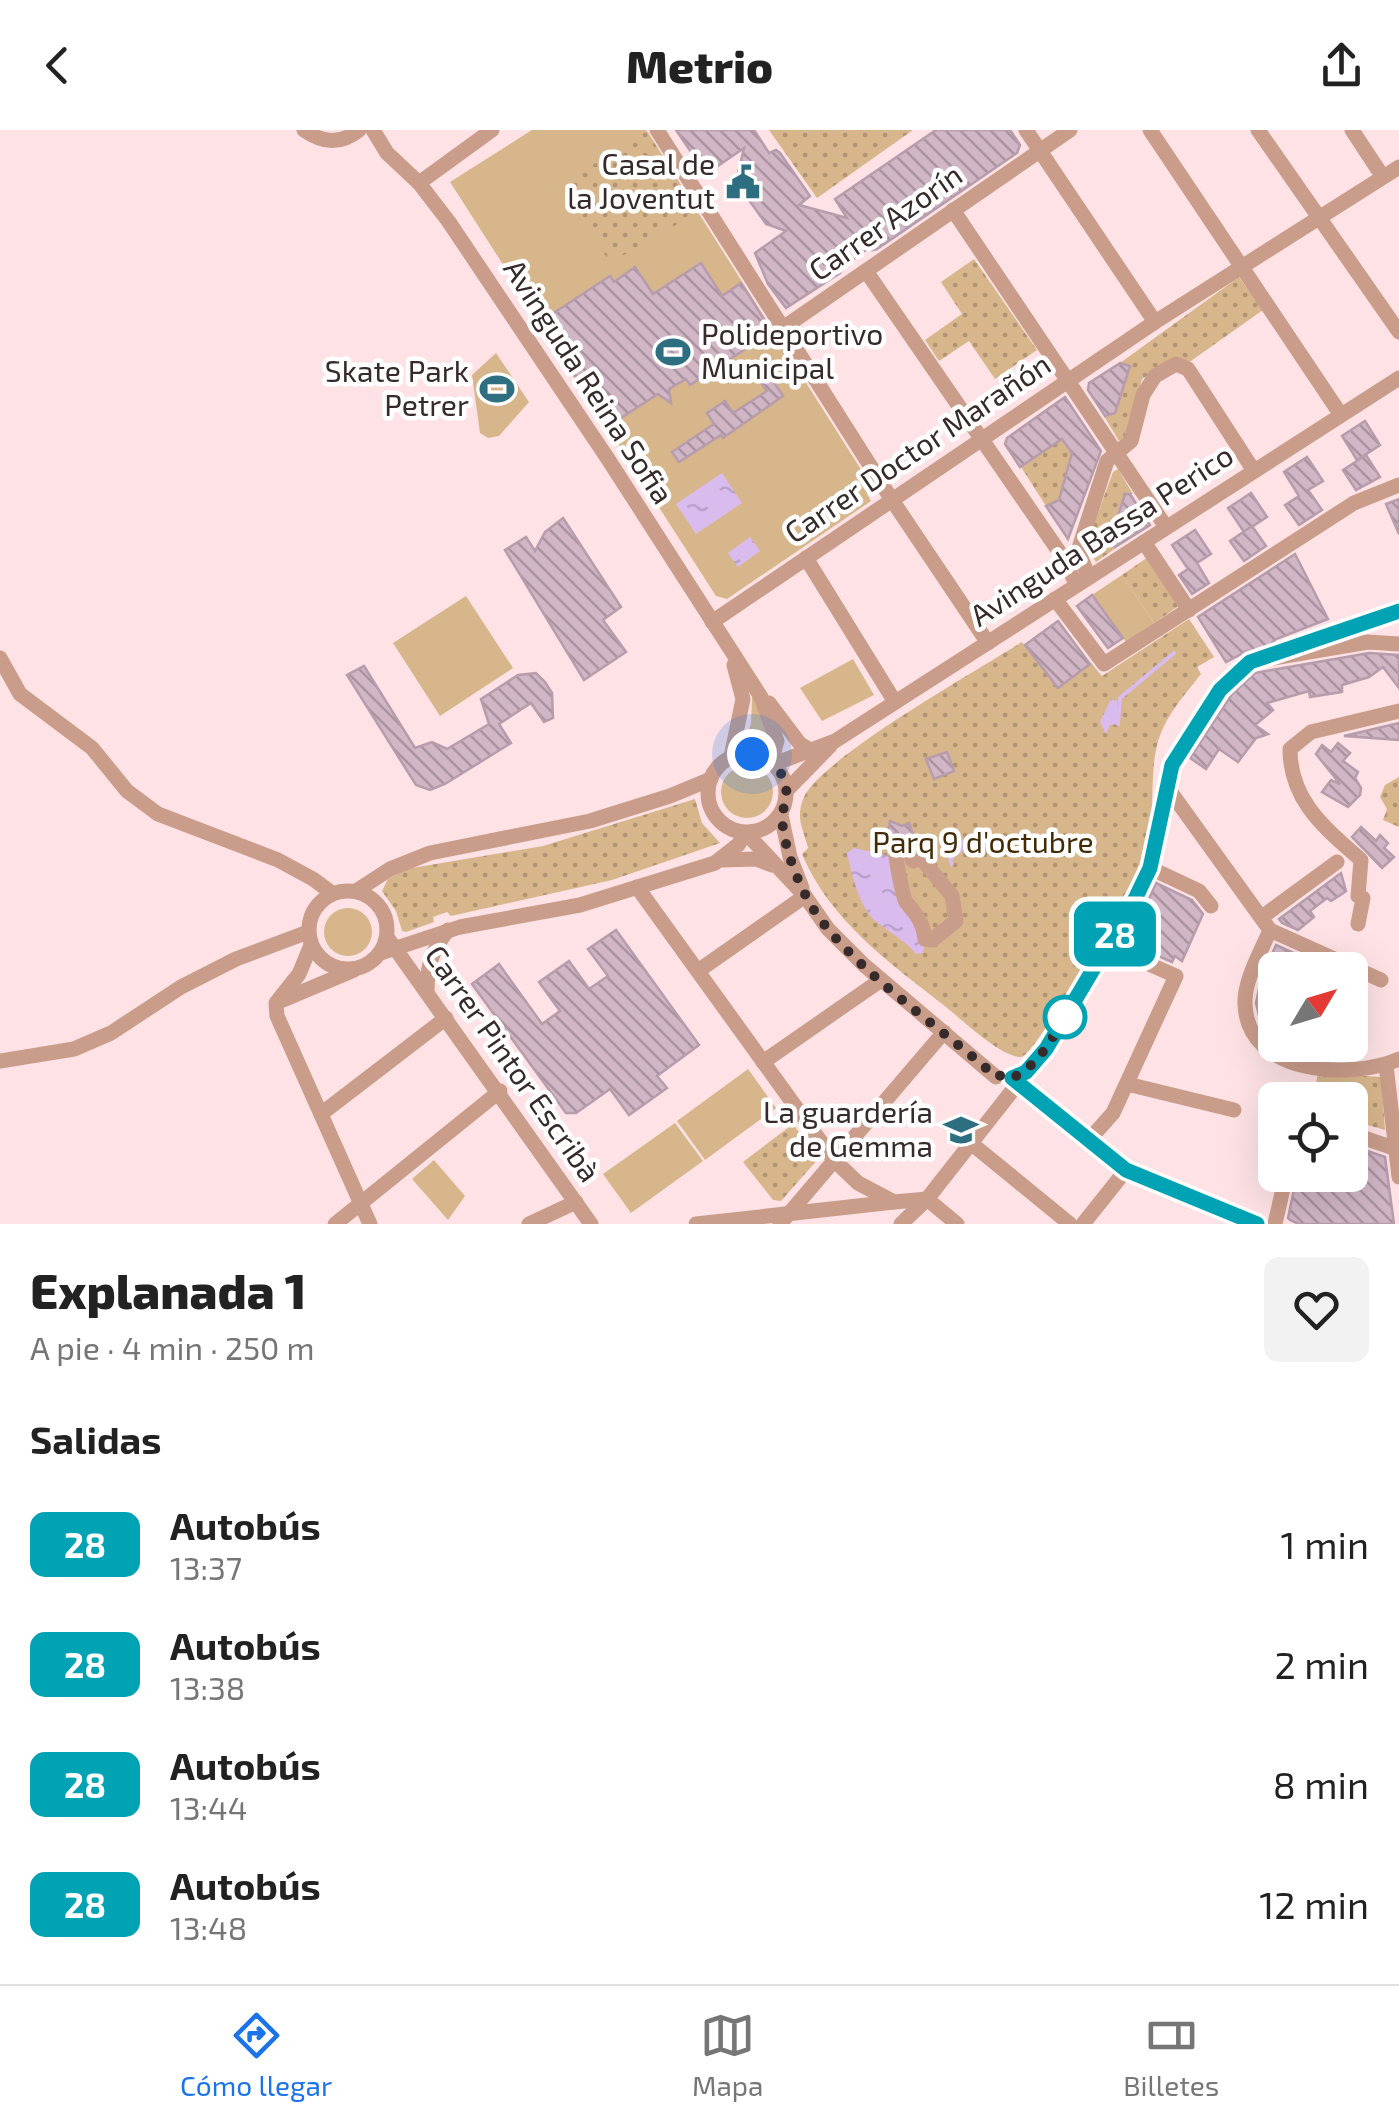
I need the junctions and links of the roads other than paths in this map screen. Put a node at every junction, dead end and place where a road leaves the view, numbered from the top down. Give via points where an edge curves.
1 (304, 130) edge
2 (373, 130) edge
3 (492, 130) edge
4 (657, 130) edge
5 (1026, 130) edge
6 (1070, 130) edge
7 (1150, 130) edge
8 (1258, 130) edge
9 (1352, 130) edge
10 (352, 134) edge
11 (1040, 150) junction
12 (388, 153) junction
13 (1399, 166) edge
14 (1383, 176) junction
15 (419, 183) junction
16 (953, 210) junction
17 (1319, 218) junction
18 (1242, 266) junction
19 (866, 270) junction
20 (1155, 322) junction
21 (782, 328) junction
22 (1399, 332) edge
23 (1399, 378) edge
24 (1068, 381) junction
25 (1341, 415) junction
26 (983, 440) junction
27 (1116, 453) junction
28 (1254, 471) junction
29 (1399, 485) edge
30 (892, 500) junction
31 (1166, 528) junction
32 (1144, 542) junction
33 (1078, 551) junction
34 (1060, 553) junction
35 (806, 558) junction
36 (1083, 581) junction
37 (1055, 599) junction
38 (1188, 610) junction
39 (1399, 611) edge
40 (712, 622) junction
41 (988, 643) junction
42 (1399, 644) edge
43 (730, 651) junction
44 (0, 658) edge
45 (1250, 662) junction
46 (761, 697) junction
47 (895, 702) junction
48 (1398, 712) edge
49 (834, 741) junction
50 (812, 751) junction
51 (732, 757) junction
52 (772, 763) junction
53 (710, 779) junction
54 (1168, 787) junction
55 (787, 790) junction
56 (781, 815) junction
57 (745, 833) junction
58 (895, 844) joint
59 (722, 860) junction
60 (1337, 862) dead end
61 (778, 868) junction
62 (1150, 868) junction
63 (636, 887) junction
64 (356, 891) junction
65 (332, 894) junction
66 (805, 896) junction
67 (1211, 906) dead end
68 (1266, 924) junction
69 (1358, 924) dead end
70 (448, 930) junction
71 (310, 938) junction
72 (388, 946) junction
73 (1108, 946) junction
74 (1312, 952) edge
75 (358, 969) junction
76 (698, 971) junction
77 (1368, 976) edge
78 (881, 980) junction
79 (1381, 980) dead end
80 (427, 993) junction
81 (276, 1009) junction
82 (446, 1018) junction
83 (944, 1032) junction
84 (0, 1061) edge
85 (764, 1062) junction
86 (1392, 1062) edge
87 (1300, 1064) joint
88 (1008, 1083) junction
89 (1127, 1084) junction
90 (500, 1091) junction
91 (1234, 1110) dead end
92 (321, 1114) junction
93 (1368, 1139) edge
94 (1089, 1140) junction
95 (972, 1144) junction
96 (1398, 1150) edge
97 (834, 1160) junction
98 (1126, 1170) junction
99 (1399, 1176) edge
100 (1282, 1192) edge
101 (927, 1199) junction
102 (576, 1202) junction
103 (894, 1202) junction
104 (361, 1204) junction
105 (785, 1218) edge
106 (726, 1222) edge
107 (335, 1224) edge
108 (370, 1224) edge
109 (529, 1224) edge
110 (591, 1224) edge
111 (696, 1224) edge
112 (902, 1224) edge
113 (957, 1224) edge
114 (1070, 1224) edge
115 (1083, 1224) edge
116 (1257, 1224) edge
117 (1275, 1224) edge

1 - 10 street, Avinguda Reina Sofia via 331,142
2 - 12 street, Avinguda Reina Sofia
3 - 15 street
4 - 21 street
5 - 11 street
6 - 11 street, Carrer Azorín
7 - 18 street
8 - 17 street
9 - 14 street
10 - 12 street, Avinguda Reina Sofia
11 - 16 street, Carrer Azorín
11 - 20 street
12 - 15 street, Avinguda Reina Sofia
13 - 14 street, Carrer Doctor Marañón
14 - 17 street, Carrer Doctor Marañón
15 - 40 street, Avinguda Reina Sofia
16 - 19 street, Carrer Azorín
16 - 24 street
17 - 18 street, Carrer Doctor Marañón
17 - 22 street
18 - 20 street, Carrer Doctor Marañón
18 - 25 street
19 - 21 street, Carrer Azorín
19 - 26 street
20 - 24 street, Carrer Doctor Marañón
21 - 30 street
23 - 25 street, Avinguda Bassa Perico
24 - 26 street, Carrer Doctor Marañón
24 - 27 street
25 - 28 street, Avinguda Bassa Perico
26 - 30 street, Carrer Doctor Marañón
26 - 34 street
27 - 28 street via 1131,441 1155,376 1176,364 1188,370
27 - 31 street
27 - 33 street via 1107,461
28 - 31 street, Avinguda Bassa Perico
29 - 38 street via 1354,504
30 - 35 street, Carrer Doctor Marañón
30 - 41 street
31 - 32 street, Avinguda Bassa Perico
32 - 36 street, Avinguda Bassa Perico
32 - 38 street
33 - 34 street
33 - 36 street
34 - 36 street
35 - 40 street, Carrer Doctor Marañón
35 - 47 street
36 - 37 street, Avinguda Bassa Perico
37 - 38 street via 1104,664
37 - 41 street, Avinguda Bassa Perico
39 - 45 street
40 - 43 street, Avinguda Reina Sofia
41 - 47 street, Avinguda Bassa Perico
42 - 45 street via 1368,642
43 - 46 street, Avinguda Reina Sofia
43 - 51 street, Avinguda Reina Sofia via 744,699
44 - 65 street via 20,694 92,748 126,791 158,814 278,860
45 - 54 street via 1220,690 1172,765
46 - 50 street, Avinguda Reina Sofia
46 - 52 street, Avinguda Reina Sofia via 777,742
47 - 49 street, Avinguda Bassa Perico
48 - 69 street via 1339,731 1311,732 1290,749 1290,773 1315,816 1361,860
49 - 50 street, Avinguda Bassa Perico
49 - 55 street, Avinguda Bassa Perico
50 - 52 street, Avinguda Bassa Perico
51 - 52 street via 752,754
51 - 53 street
52 - 55 street
53 - 57 street via 714,814
53 - 64 street via 590,821 430,854
54 - 62 street
54 - 68 street
55 - 56 street
56 - 57 street
56 - 66 street
57 - 59 street
57 - 61 street
58 - 58 street via 902,894 915,908 925,939 932,940 956,922 952,896 921,858 913,861
59 - 61 street via 756,859
59 - 63 street
60 - 68 street
61 - 66 street
62 - 67 street via 1198,891
62 - 73 street
63 - 70 street via 580,906
63 - 76 street
64 - 65 street
64 - 72 street via 381,908
65 - 71 street via 310,916
66 - 76 street
66 - 78 street via 828,929
68 - 74 street
68 - 87 street via 1245,1005 1264,1047
70 - 72 street
70 - 80 street via 427,964
71 - 75 street via 330,966
71 - 81 street via 299,974
71 - 84 street via 236,959 74,1049
72 - 75 street
72 - 80 street, Carrer Pintor Escribà
73 - 88 street via 1046,1049
73 - 89 street via 1176,976
75 - 81 street
76 - 85 street
77 - 79 street
78 - 83 street
78 - 85 street
80 - 82 street, Carrer Pintor Escribà
81 - 92 street
82 - 90 street, Carrer Pintor Escribà
82 - 92 street
83 - 88 street
83 - 97 street
85 - 97 street
86 - 87 street
86 - 96 street
88 - 94 street
88 - 95 street
89 - 91 street
89 - 94 street
90 - 102 street, Carrer Pintor Escribà
90 - 104 street
92 - 104 street
93 - 96 street
94 - 98 street
95 - 101 street
95 - 114 street
96 - 99 street
97 - 103 street via 858,1183
97 - 105 street
98 - 115 street
98 - 116 street
100 - 117 street
101 - 103 street
101 - 112 street
101 - 113 street
102 - 109 street
102 - 110 street, Carrer Pintor Escribà
103 - 105 street
104 - 107 street
104 - 108 street
105 - 106 street
106 - 111 street

